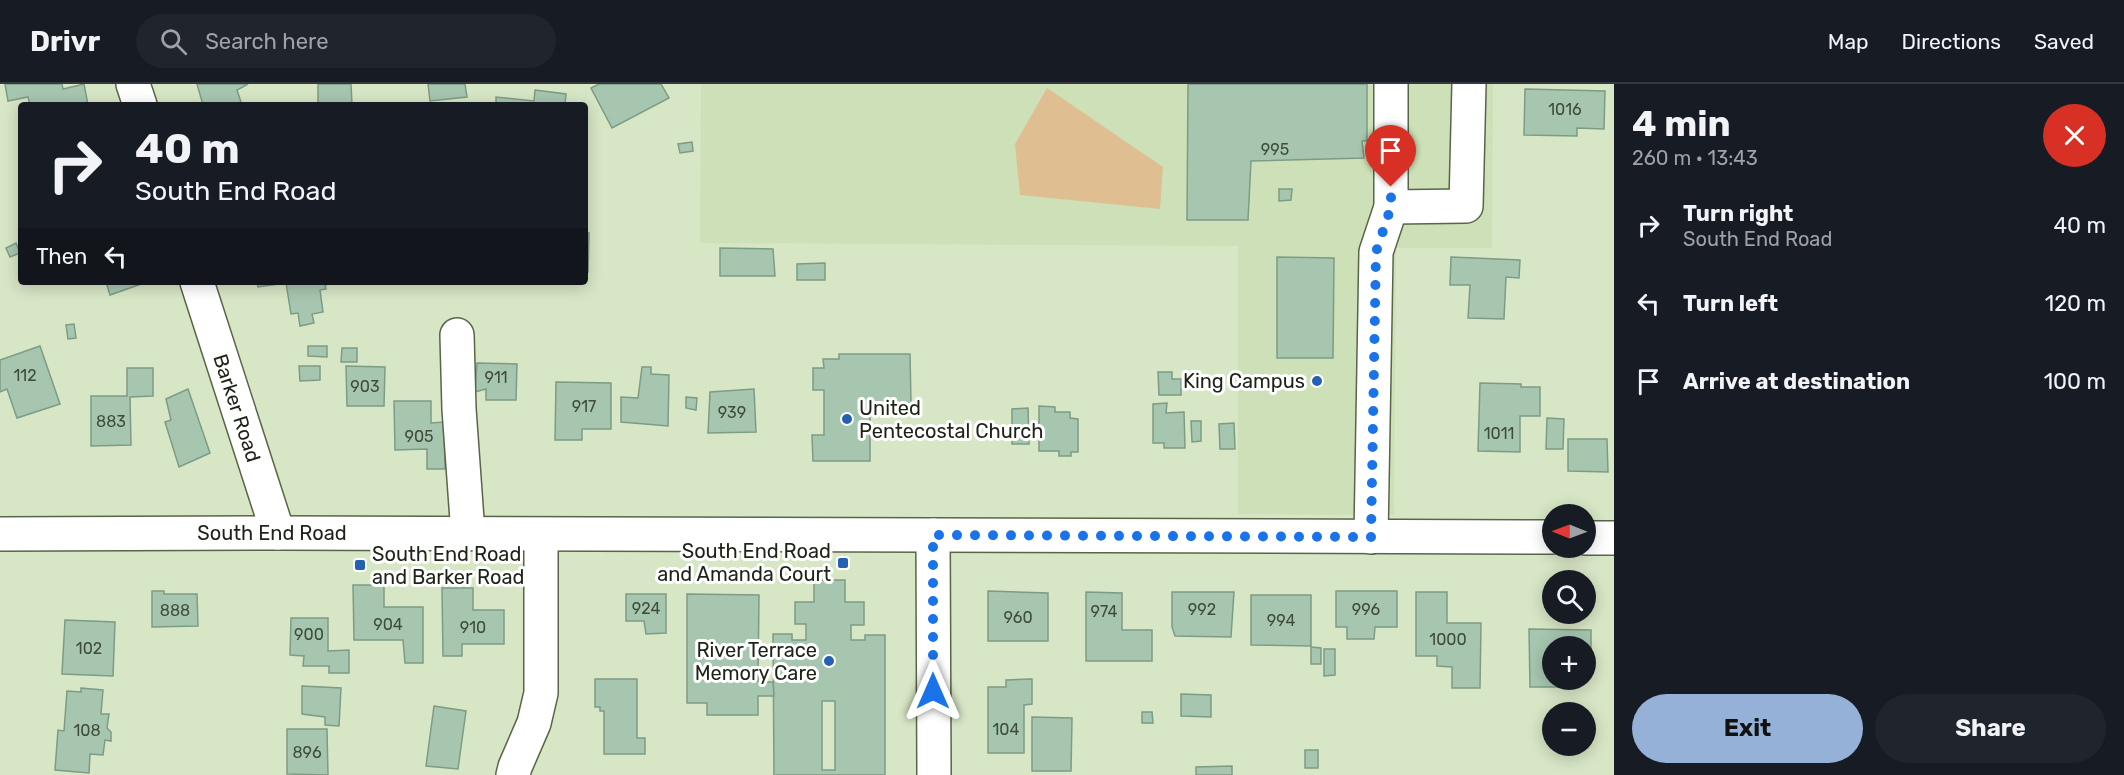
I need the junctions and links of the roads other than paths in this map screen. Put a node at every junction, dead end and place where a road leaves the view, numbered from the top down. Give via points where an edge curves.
1 (133, 84) edge
2 (1391, 84) edge
3 (1469, 84) edge
4 (139, 102) edge
5 (1391, 207) junction
6 (198, 285) edge
7 (457, 335) dead end
8 (278, 533) junction
9 (0, 534) edge
10 (468, 534) junction
11 (541, 535) junction
12 (933, 535) junction
13 (1371, 537) junction
14 (1542, 537) edge
15 (1596, 537) edge
16 (1614, 538) edge
17 (513, 775) edge
18 (934, 775) edge

1 - 4 main road
2 - 5 main road
3 - 5 main road via 1466,206
5 - 13 main road via 1376,252
6 - 8 main road, Barker Road
7 - 10 main road
8 - 9 main road, South End Road
8 - 10 main road, South End Road
10 - 11 main road, South End Road
11 - 12 main road, South End Road
11 - 17 main road via 541,693 534,723
12 - 13 main road, South End Road
12 - 18 main road
13 - 14 main road, South End Road
15 - 16 main road

